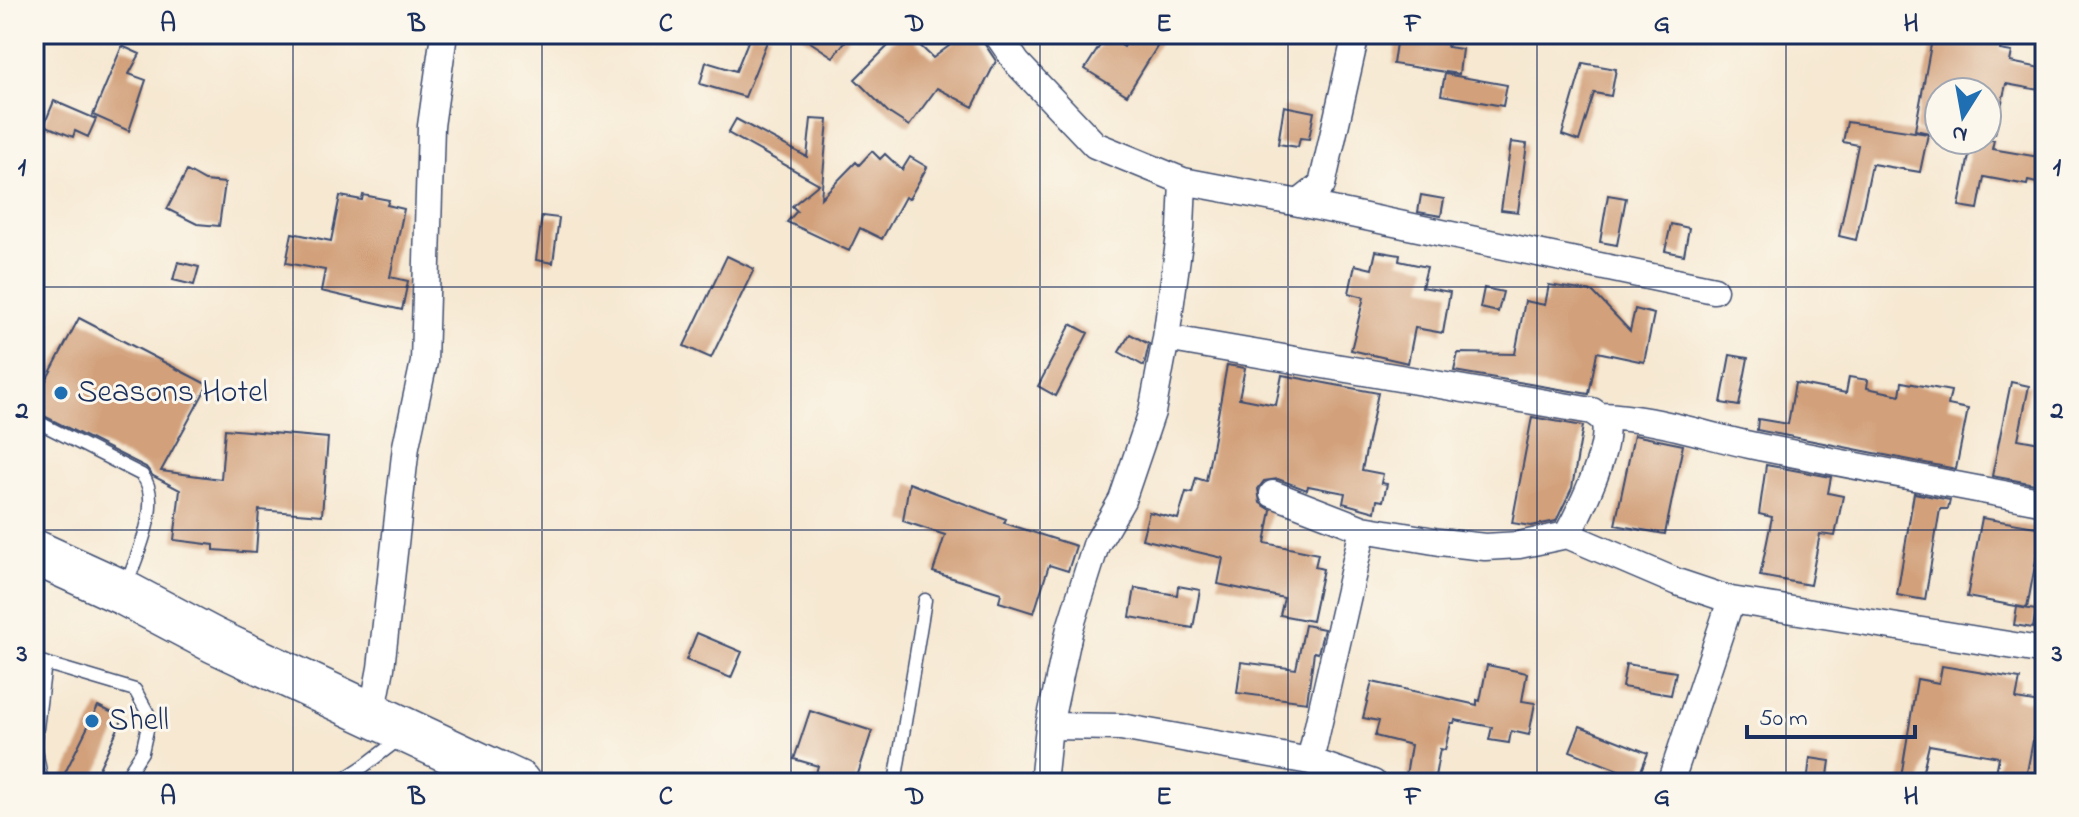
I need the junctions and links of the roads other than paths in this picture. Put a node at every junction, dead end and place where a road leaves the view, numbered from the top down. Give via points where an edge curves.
1 (444, 34) edge
2 (997, 34) edge
3 (1356, 34) edge
4 (1183, 181) junction
5 (1299, 203) junction
6 (1714, 290) dead end
7 (1166, 338) junction
8 (1600, 416) junction
9 (34, 420) edge
10 (1273, 494) dead end
11 (2045, 502) edge
12 (1363, 529) junction
13 (1567, 535) junction
14 (34, 552) edge
15 (124, 593) junction
16 (925, 600) dead end
17 (1731, 600) junction
18 (2045, 651) edge
19 (40, 661) edge
20 (389, 724) junction
21 (1049, 726) junction
22 (1310, 761) junction
23 (42, 783) edge
24 (122, 783) edge
25 (338, 783) edge
26 (518, 783) edge
27 (895, 783) edge
28 (1043, 783) edge
29 (1373, 783) edge
30 (1670, 783) edge

1 - 20 street via 431,126 424,362 406,446 381,668
2 - 4 street via 1017,63 1095,145
3 - 5 street via 1322,185
4 - 5 street
4 - 7 street
5 - 6 street
7 - 8 street via 1562,405
7 - 21 street via 1140,450 1122,500 1096,545 1070,628
8 - 11 street via 1662,423
8 - 13 street via 1605,423 1597,468
9 - 15 lane via 149,483 149,515
10 - 12 street
12 - 13 street via 1485,547
12 - 22 street
13 - 17 street
14 - 15 highway
15 - 20 highway
16 - 27 lane
17 - 18 street
17 - 30 street
19 - 23 lane via 35,744
19 - 24 lane via 135,690 150,717 142,752
20 - 25 lane via 364,766
20 - 26 highway via 460,763
21 - 22 street via 1121,727
21 - 28 street
22 - 29 street

